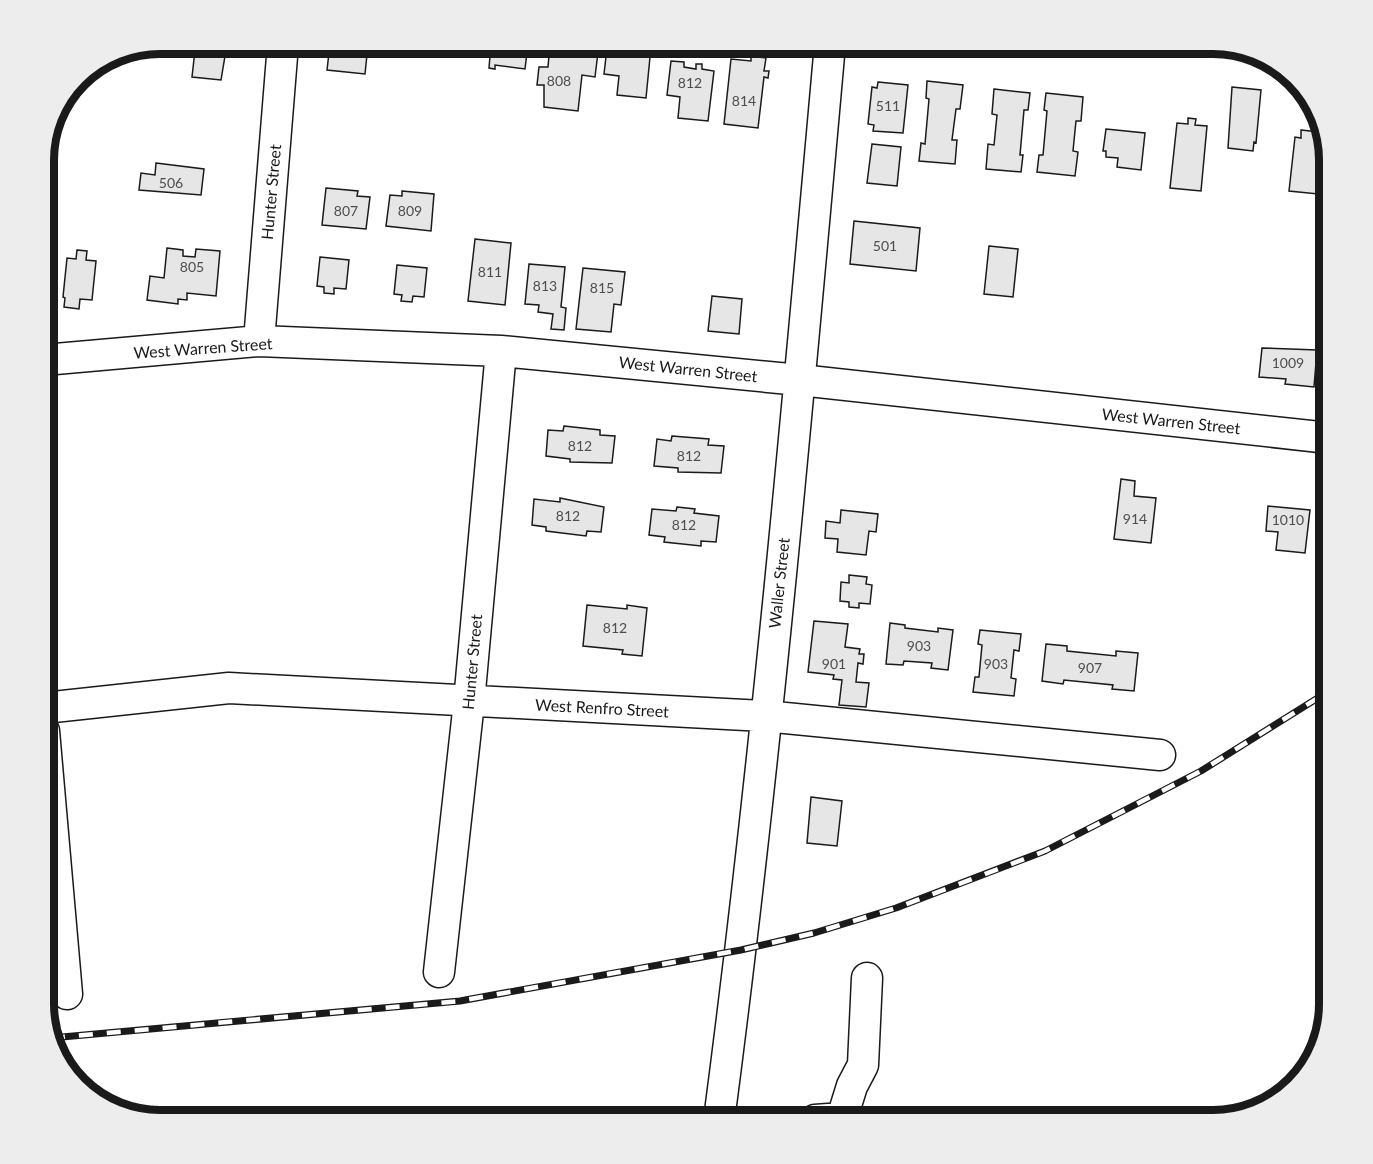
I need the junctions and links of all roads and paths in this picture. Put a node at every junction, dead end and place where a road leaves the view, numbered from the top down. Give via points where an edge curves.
1 (282, 54) edge
2 (829, 54) edge
3 (259, 341) junction
4 (501, 351) junction
5 (54, 359) edge
6 (800, 380) junction
7 (1319, 437) edge
8 (468, 702) junction
9 (54, 707) edge
10 (765, 716) junction
11 (1160, 755) dead end
12 (54, 840) edge
13 (438, 972) dead end
14 (867, 978) dead end
15 (68, 994) dead end
16 (719, 1110) edge
17 (844, 1110) edge

1 - 3 street, Hunter Street
2 - 6 street, Waller Street
3 - 4 street, West Warren Street
3 - 5 street, West Warren Street
4 - 6 street, West Warren Street
4 - 8 street, Hunter Street
6 - 7 street, West Warren Street
6 - 10 street, Waller Street
8 - 9 street, West Renfro Street via 228,688
8 - 10 street, West Renfro Street
8 - 13 street, Hunter Street
10 - 11 street, West Renfro Street
10 - 16 street, Waller Street via 741,950
12 - 15 street
14 - 17 street via 863,1065

